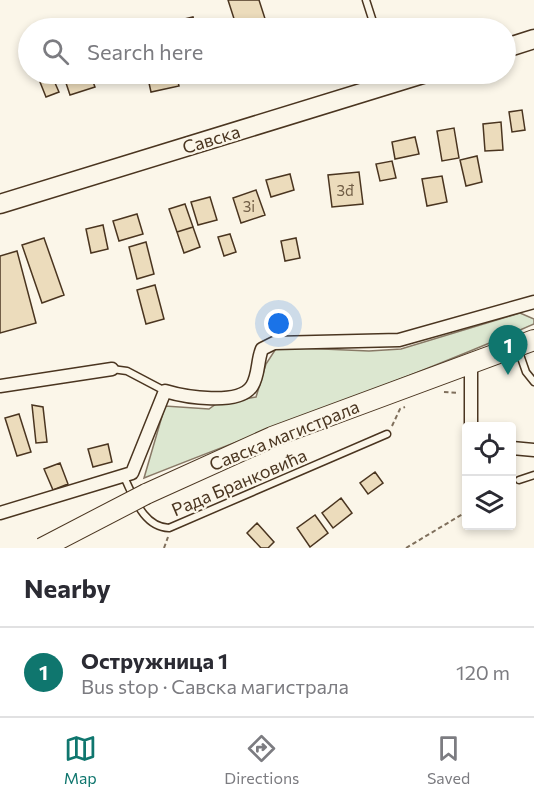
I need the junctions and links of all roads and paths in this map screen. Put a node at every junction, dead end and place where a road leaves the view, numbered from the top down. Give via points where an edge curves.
1 (366, 0) edge
2 (372, 18) edge
3 (534, 39) edge
4 (516, 45) edge
5 (385, 84) edge
6 (0, 204) edge
7 (534, 302) edge
8 (526, 343) edge
9 (471, 363) junction
10 (112, 369) joint
11 (534, 382) edge
12 (0, 386) edge
13 (165, 392) junction
14 (439, 394) dead end
15 (470, 395) junction
16 (408, 404) dead end
17 (471, 422) edge
18 (387, 434) joint
19 (516, 448) edge
20 (534, 450) edge
21 (534, 475) edge
22 (124, 477) junction
23 (519, 480) dead end
24 (0, 513) edge
25 (462, 514) edge
26 (42, 548) edge
27 (406, 548) edge

1 - 2 lane
3 - 4 street
5 - 6 street, Савска
7 - 13 street via 399,340 274,343 262,349 253,384 242,394 208,398
8 - 9 main road, Савска магистрала
8 - 11 lane via 526,372
9 - 15 street
9 - 26 main road, Савска магистрала, bridge via 272,437
10 - 12 street
10 - 13 lane via 127,371
13 - 22 street via 136,467
14 - 15 path
15 - 17 street
16 - 18 path via 400,410
18 - 22 lane, Рада Бранковића via 169,528 146,518
19 - 20 street
21 - 23 lane
22 - 24 street
25 - 27 path

